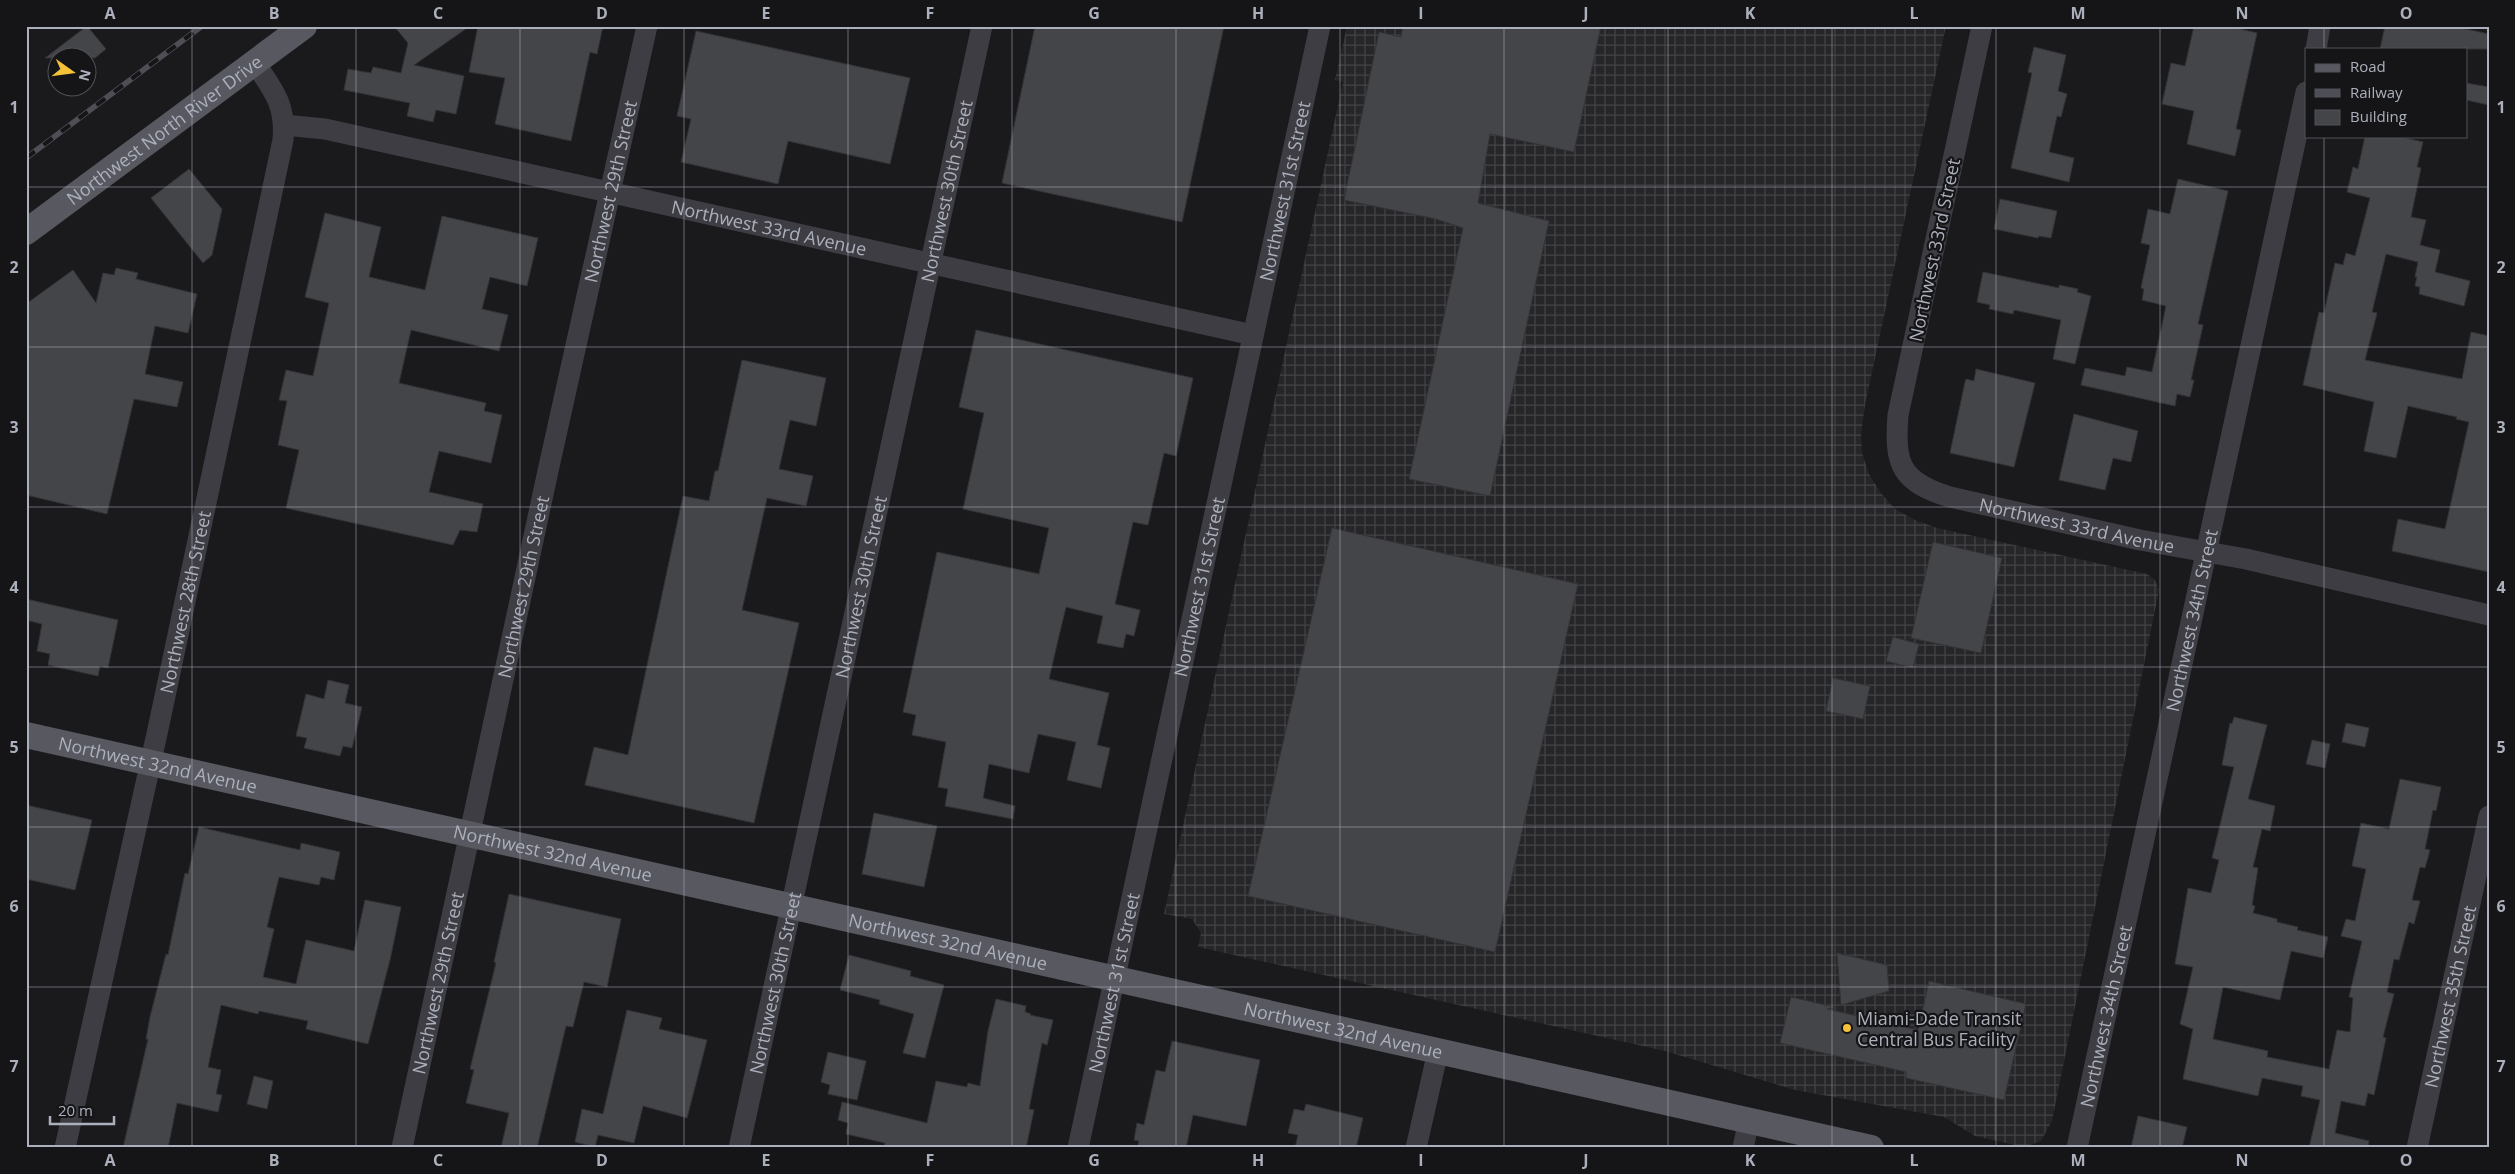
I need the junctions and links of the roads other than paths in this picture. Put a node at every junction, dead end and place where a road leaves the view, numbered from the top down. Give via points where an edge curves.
1 (304, 26) edge
2 (647, 26) edge
3 (982, 26) edge
4 (1320, 26) edge
5 (1982, 26) edge
6 (2320, 26) edge
7 (2316, 48) edge
8 (255, 63) junction
9 (2305, 97) edge
10 (284, 125) junction
11 (610, 193) junction
12 (26, 232) edge
13 (931, 263) junction
14 (1253, 335) junction
15 (1905, 473) joint
16 (2208, 553) junction
17 (2489, 615) edge
18 (26, 735) edge
19 (150, 762) junction
20 (2489, 816) edge
21 (469, 833) junction
22 (791, 906) junction
23 (1115, 979) junction
24 (1438, 1051) junction
25 (1748, 1120) junction
26 (65, 1148) edge
27 (402, 1148) edge
28 (740, 1148) edge
29 (1078, 1148) edge
30 (1416, 1148) edge
31 (1743, 1148) edge
32 (1871, 1148) edge
33 (2077, 1148) edge
34 (2418, 1148) edge

1 - 8 main road, Northwest North River Drive
2 - 11 street, Northwest 29th Street
3 - 13 street, Northwest 30th Street
4 - 14 street, Northwest 31st Street
5 - 15 street, Northwest 33rd Street via 1898,415 1897,442
6 - 7 street
8 - 10 street, Northwest 28th Street via 280,100
8 - 12 main road, Northwest North River Drive
9 - 16 street, Northwest 34th Street
10 - 11 street, Northwest 33rd Avenue via 325,129
10 - 19 street, Northwest 28th Street via 274,185
11 - 13 street, Northwest 33rd Avenue
11 - 21 street, Northwest 29th Street
13 - 14 street, Northwest 33rd Avenue
13 - 22 street, Northwest 30th Street
14 - 23 street, Northwest 31st Street
15 - 16 street, Northwest 33rd Avenue via 1926,489 1950,497
16 - 17 street, Northwest 33rd Avenue
16 - 33 street, Northwest 34th Street
18 - 19 main road, Northwest 32nd Avenue
19 - 21 main road, Northwest 32nd Avenue
19 - 26 street, Northwest 28th Street
20 - 34 street, Northwest 35th Street
21 - 22 main road, Northwest 32nd Avenue
21 - 27 street, Northwest 29th Street
22 - 23 main road, Northwest 32nd Avenue
22 - 28 street, Northwest 30th Street
23 - 24 main road, Northwest 32nd Avenue
23 - 29 street, Northwest 31st Street
24 - 25 main road, Northwest 32nd Avenue
24 - 30 street
25 - 31 street
25 - 32 main road, Northwest 32nd Avenue

